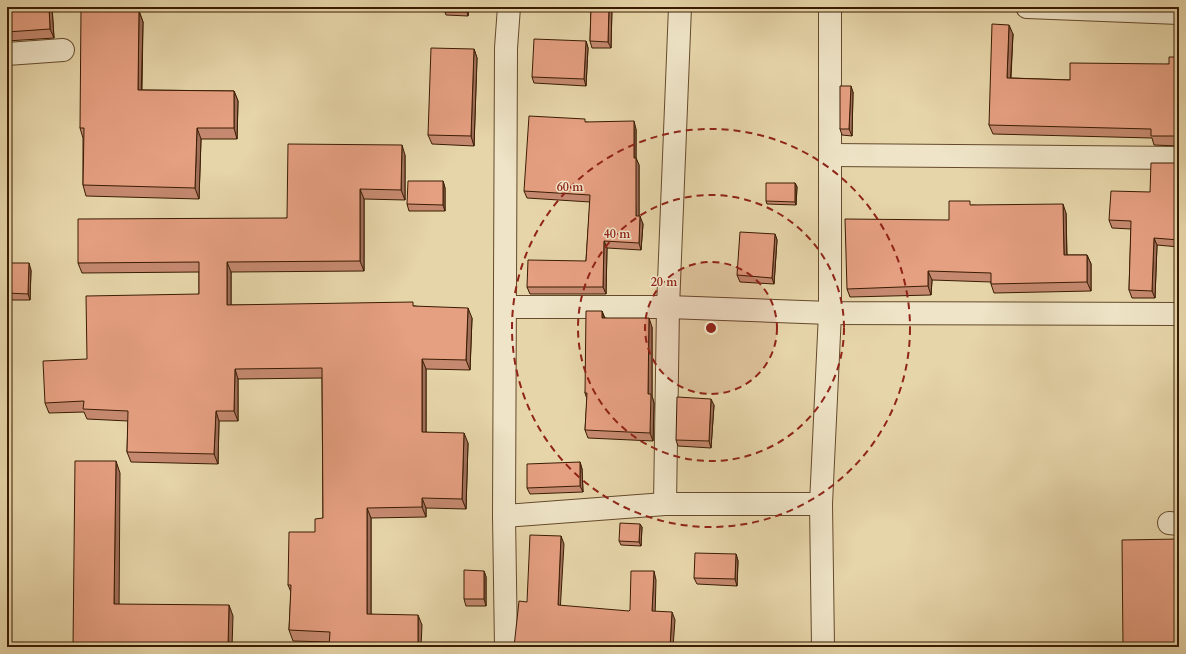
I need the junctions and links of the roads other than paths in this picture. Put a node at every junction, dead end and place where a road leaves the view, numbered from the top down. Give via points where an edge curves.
1 (509, 7) edge
2 (680, 7) edge
3 (830, 7) edge
4 (1027, 7) edge
5 (1179, 13) edge
6 (63, 50) dead end
7 (7, 54) edge
8 (831, 155) junction
9 (1179, 158) edge
10 (505, 307) junction
11 (668, 307) junction
12 (830, 313) junction
13 (1179, 314) edge
14 (666, 504) junction
15 (821, 504) junction
16 (504, 516) junction
17 (506, 647) edge
18 (823, 647) edge

1 - 10 street via 506,48
2 - 11 street
3 - 8 street
4 - 5 street
6 - 7 street
8 - 9 street
8 - 12 street
10 - 11 street
10 - 16 street
11 - 12 street
11 - 14 street
12 - 13 street
12 - 15 street
14 - 15 street
14 - 16 street
15 - 18 street
16 - 17 street

